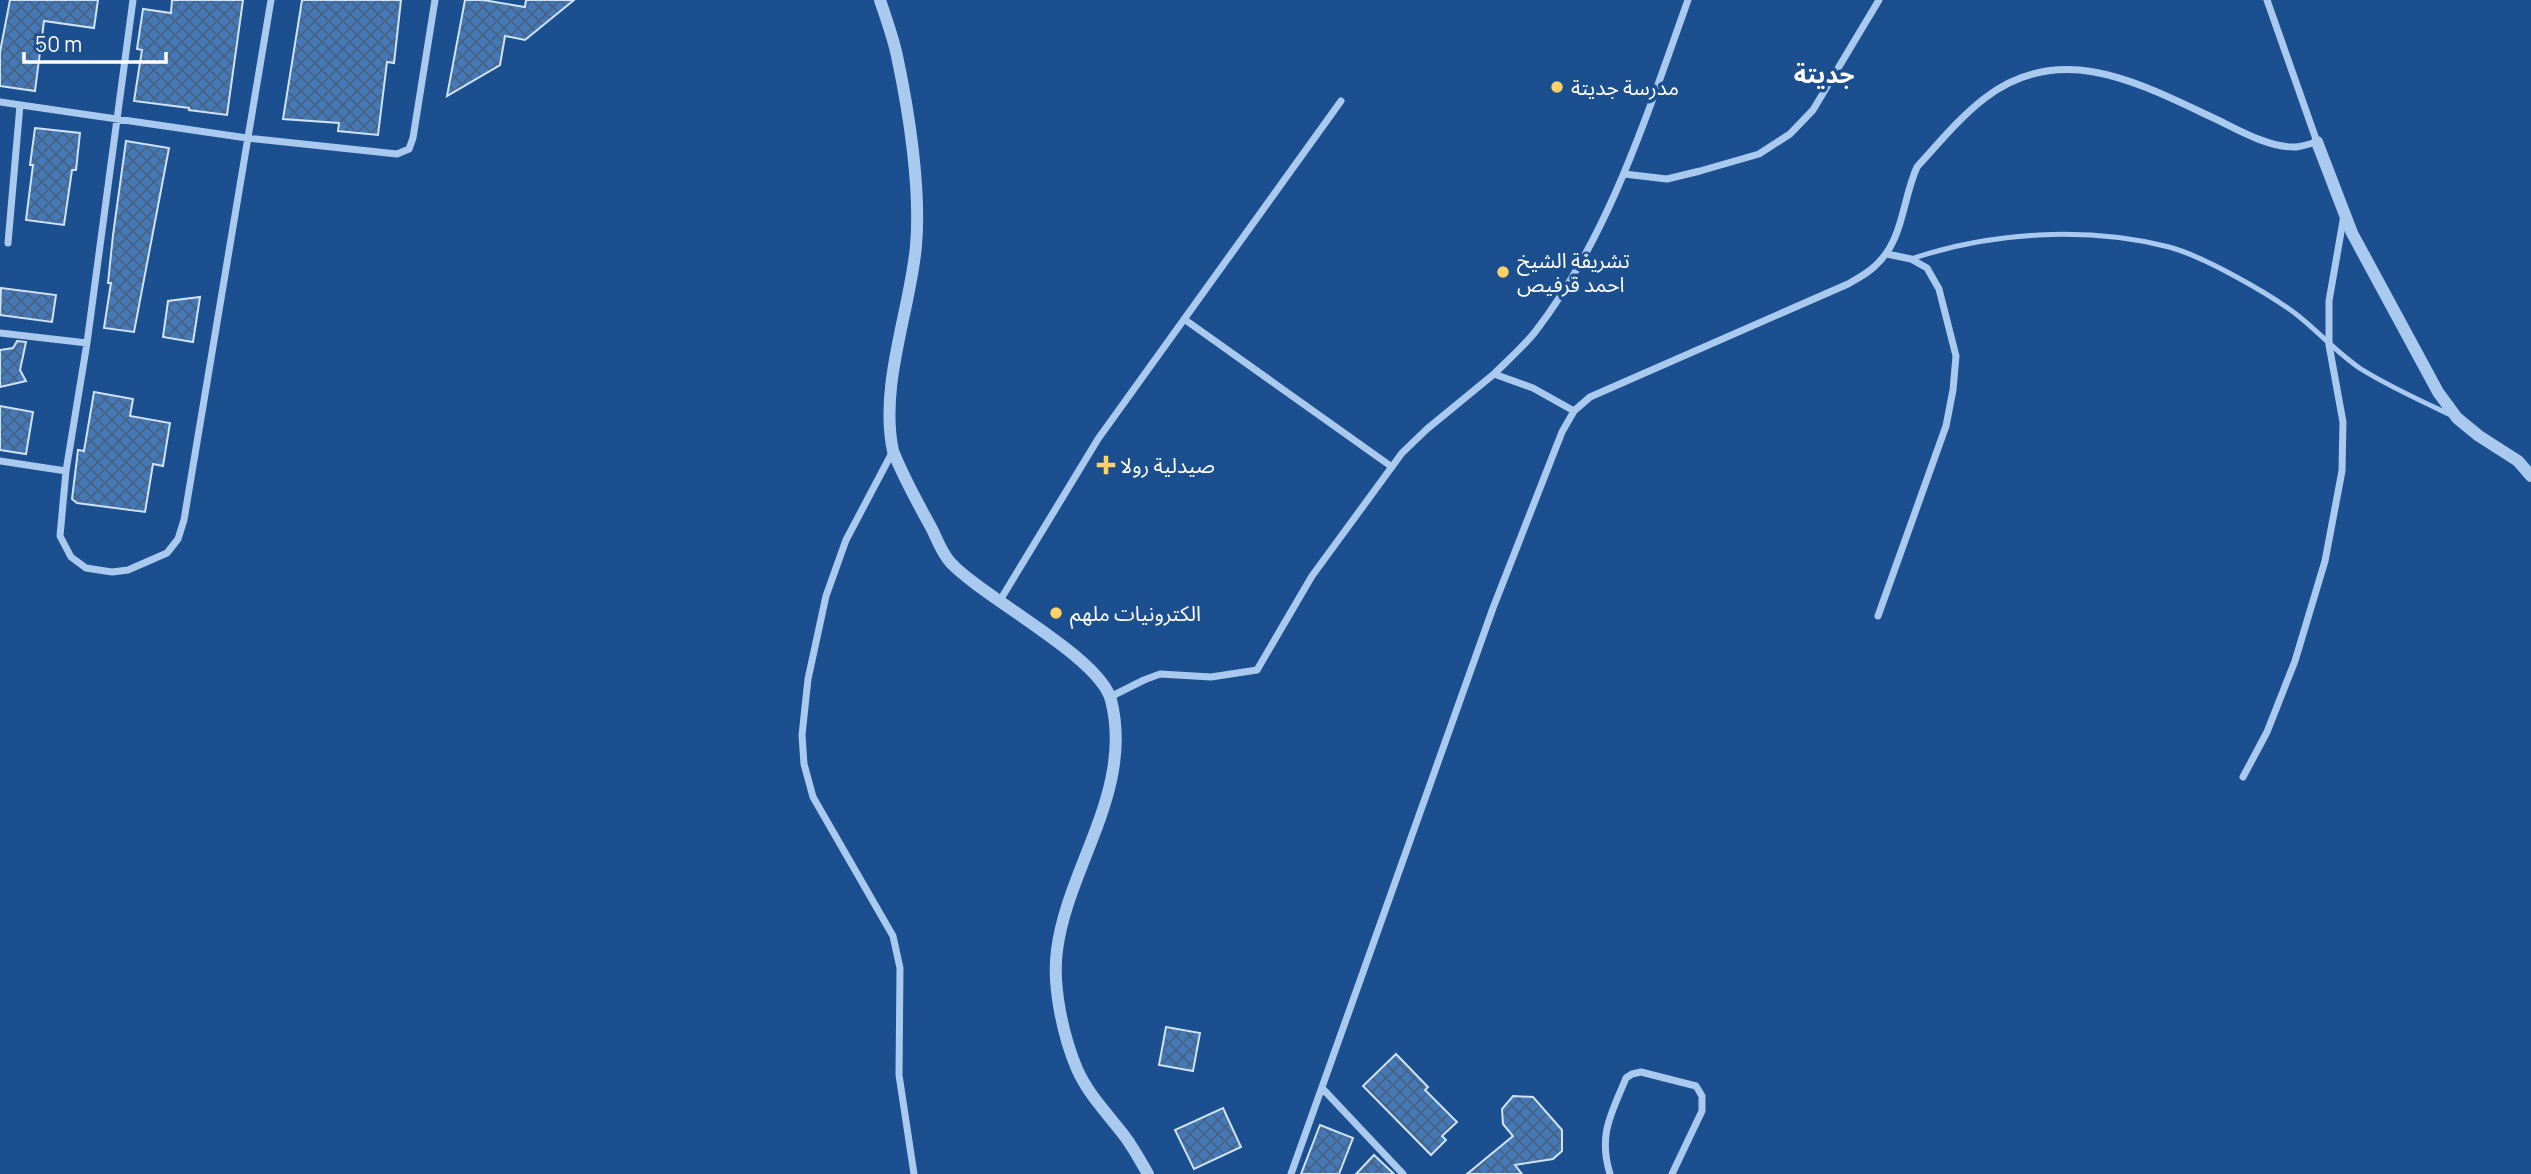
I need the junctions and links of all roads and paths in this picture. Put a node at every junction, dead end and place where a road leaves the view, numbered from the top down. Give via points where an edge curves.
1 (133, 0) edge
2 (271, 0) edge
3 (435, 0) edge
4 (880, 0) edge
5 (1688, 0) edge
6 (1879, 0) edge
7 (2267, 0) edge
8 (1341, 101) dead end
9 (0, 102) edge
10 (20, 105) junction
11 (116, 119) junction
12 (247, 138) junction
13 (2317, 142) junction
14 (1624, 174) junction
15 (2344, 215) junction
16 (8, 243) dead end
17 (1887, 254) junction
18 (1911, 259) junction
19 (1184, 319) junction
20 (0, 333) edge
21 (86, 343) junction
22 (2329, 345) junction
23 (1494, 374) junction
24 (1574, 411) junction
25 (2457, 418) junction
26 (893, 451) junction
27 (0, 461) edge
28 (1392, 467) junction
29 (2529, 469) edge
30 (66, 471) junction
31 (999, 602) junction
32 (1878, 616) dead end
33 (1110, 697) junction
34 (2243, 777) dead end
35 (1322, 1088) junction
36 (914, 1174) edge
37 (1148, 1174) edge
38 (1291, 1174) edge
39 (1403, 1174) edge
40 (1610, 1174) edge
41 (1672, 1174) edge

1 - 11 street
2 - 12 street
3 - 12 street via 409,149 397,154
4 - 26 street via 897,54 916,200 916,246 892,387 889,433
5 - 14 street
6 - 14 street via 1813,110 1790,134 1759,154 1700,171 1667,178
7 - 13 street
8 - 19 street
9 - 10 street
10 - 11 street
10 - 16 street
11 - 12 street
11 - 21 street
12 - 30 street via 178,539 167,553 128,570 86,568 71,557 60,536
13 - 15 street
13 - 17 street via 2295,147 2267,142 2127,80 2090,69 2045,70 2020,77 1985,98 1917,167 1900,228
14 - 23 street via 1564,290 1534,334
15 - 22 street via 2329,301
15 - 25 street via 2438,392
17 - 18 street
17 - 24 street via 1848,284 1590,397
18 - 22 lane via 1948,247 2014,237 2078,235 2171,247 2260,291
18 - 32 street via 1927,268 1939,289 1956,356 1953,390 1945,426
19 - 28 street
19 - 31 street via 1098,439
20 - 21 street
21 - 30 street
22 - 25 lane via 2361,369
22 - 34 street via 2343,434 2342,471 2325,561 2295,661
23 - 24 street via 1533,388
23 - 28 street via 1427,429
24 - 35 street via 1493,608
25 - 29 street
26 - 31 street via 948,561
26 - 36 street via 846,540 826,596 808,679 802,735 813,797 893,936 900,968 899,1075
27 - 30 street
28 - 33 street via 1312,576 1257,670 1211,677 1160,674
31 - 33 street via 1060,644 1098,678
33 - 37 street via 1114,761 1107,800 1065,917 1057,950 1056,984 1077,1069
35 - 38 street
35 - 39 street
40 - 41 street via 1604,1155 1608,1123 1626,1079 1641,1072 1696,1086 1702,1096 1702,1111

